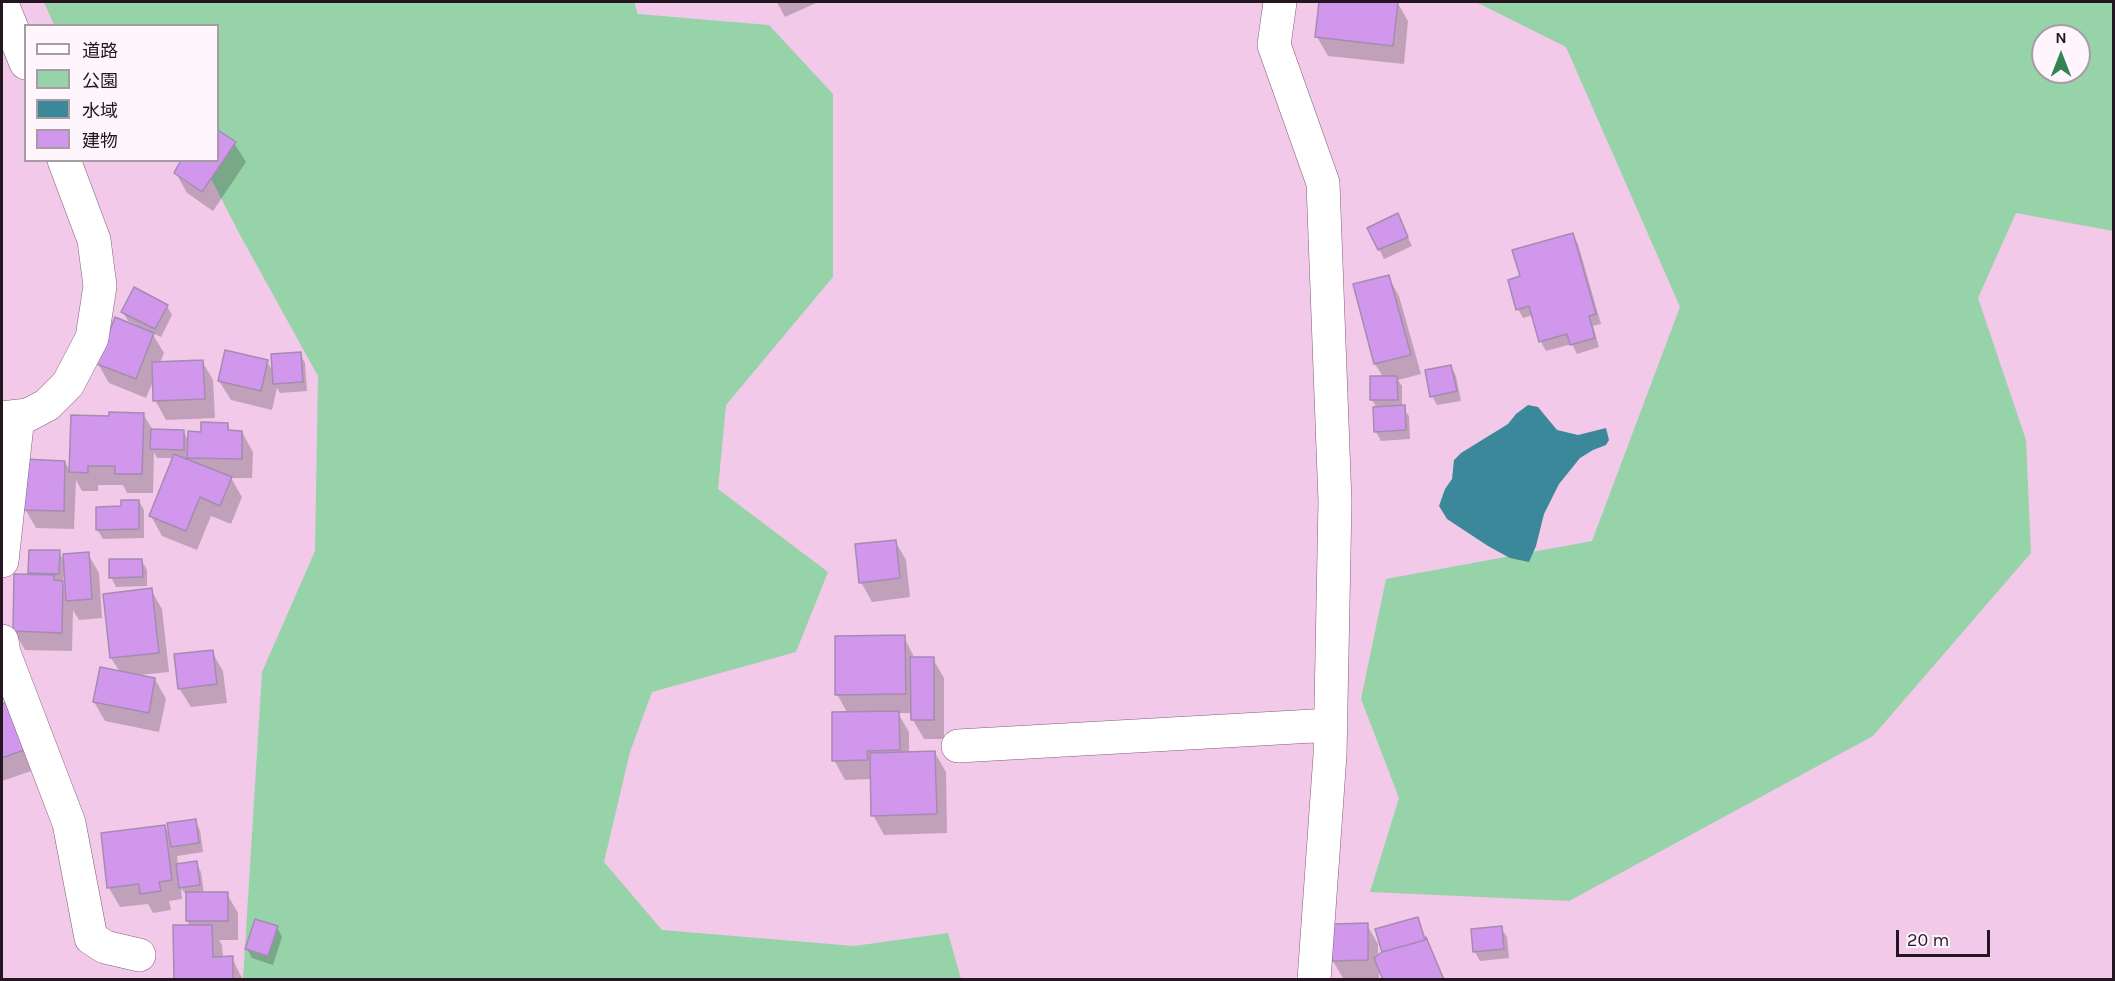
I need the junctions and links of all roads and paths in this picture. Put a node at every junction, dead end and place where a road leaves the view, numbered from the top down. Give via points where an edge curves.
1 (1280, 2) edge
2 (2, 4) edge
3 (24, 58) edge
4 (64, 162) edge
5 (10, 417) edge
6 (2, 561) edge
7 (2, 641) edge
8 (1331, 725) junction
9 (958, 746) dead end
10 (139, 955) dead end
11 (1314, 980) edge

1 - 8 street via 1274,45 1323,183 1335,502
2 - 3 street
4 - 5 street via 94,240 100,286 92,338 68,384 47,405 28,415
5 - 6 street
7 - 10 street via 69,823 91,938 105,947
8 - 9 street
8 - 11 street

